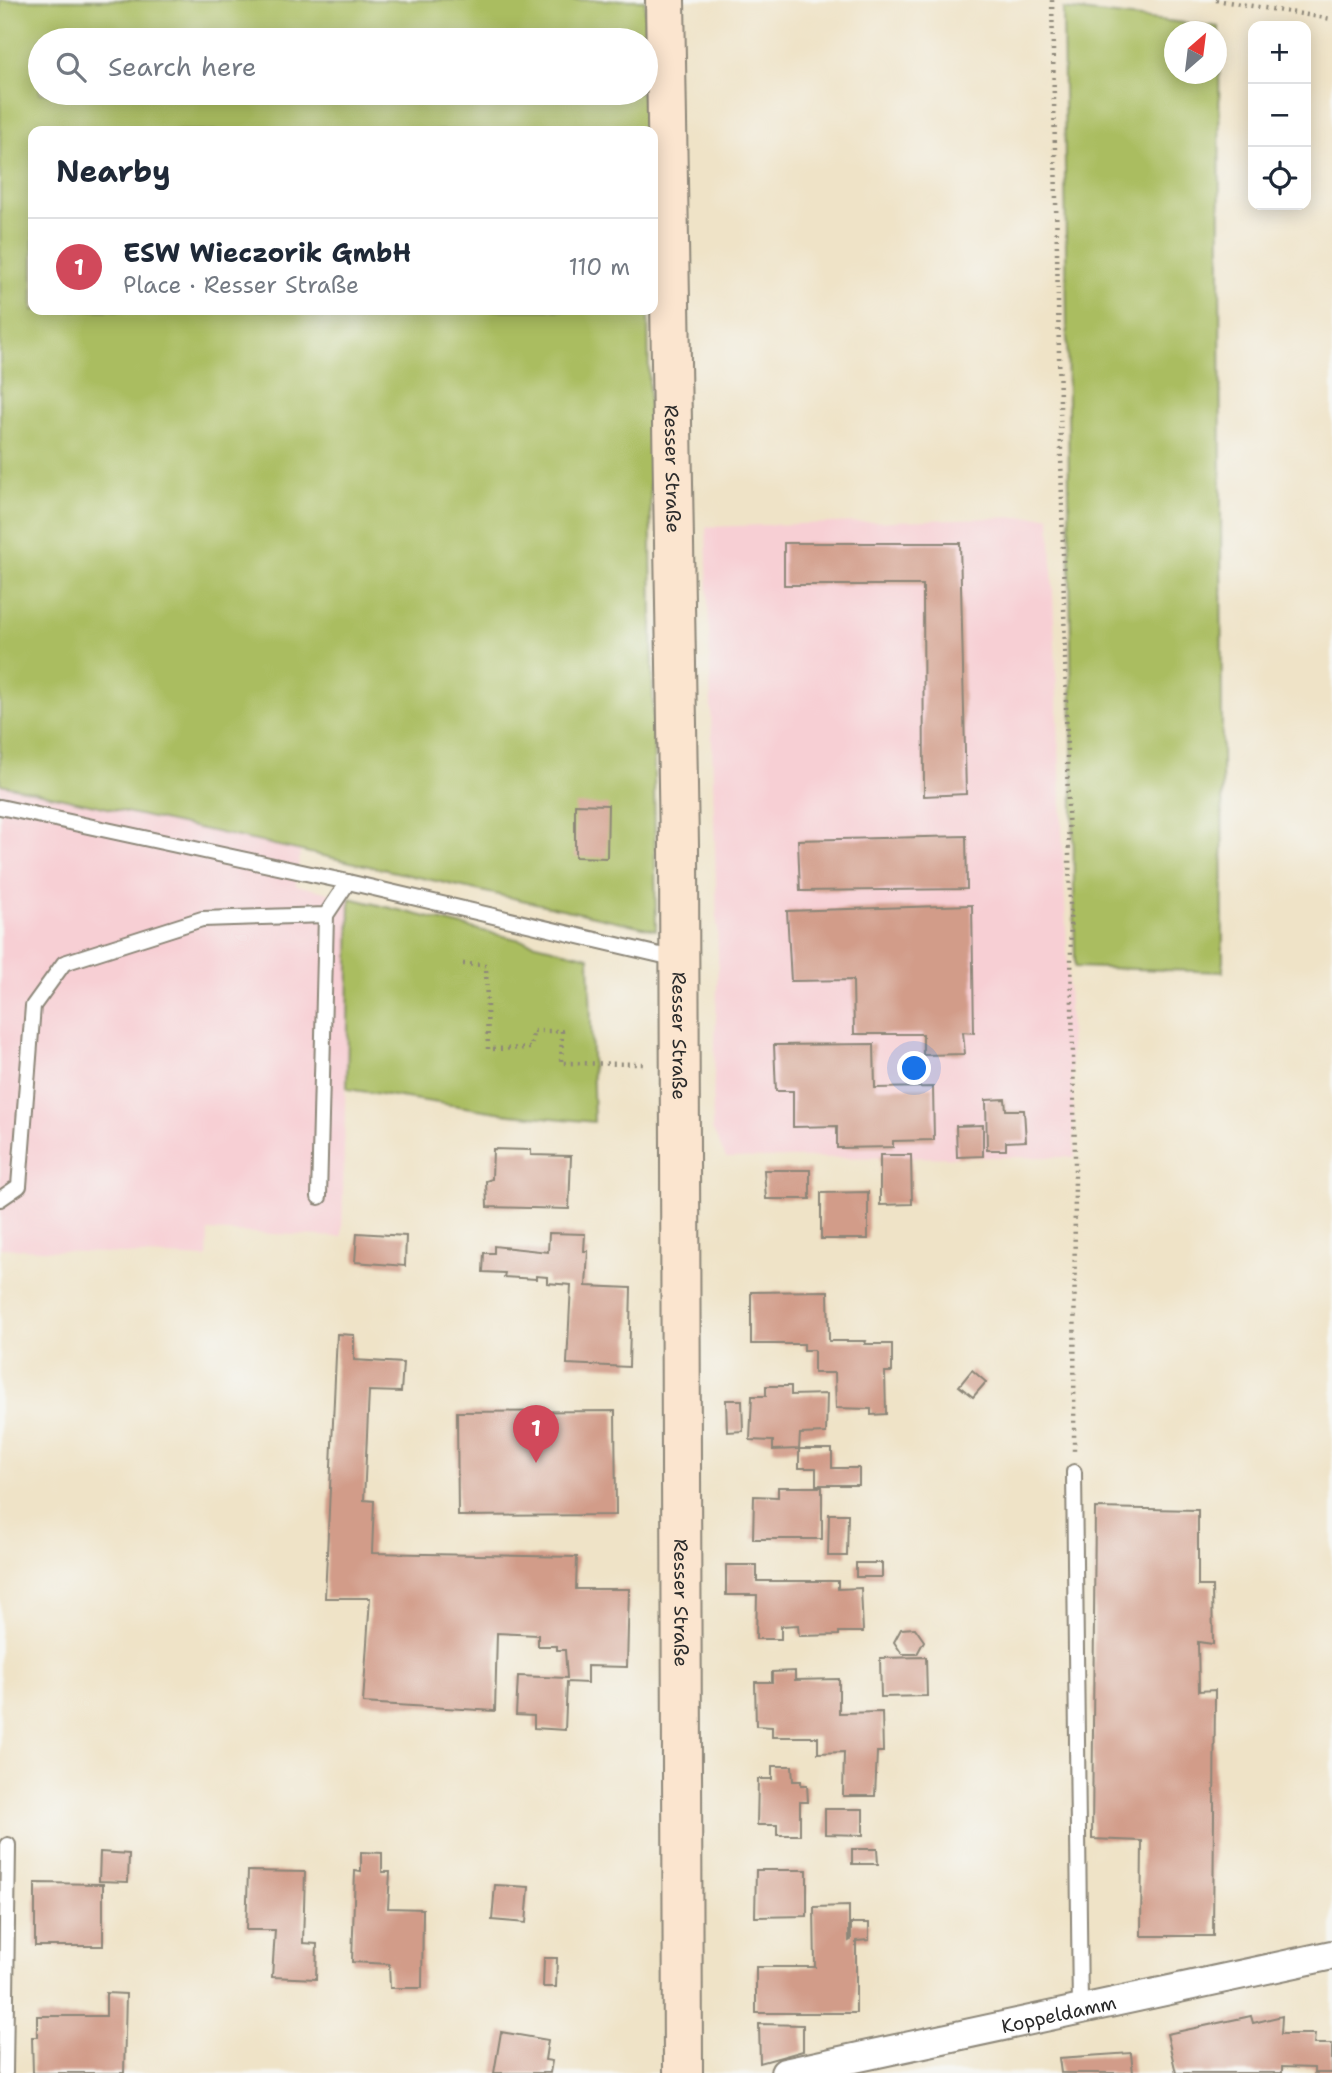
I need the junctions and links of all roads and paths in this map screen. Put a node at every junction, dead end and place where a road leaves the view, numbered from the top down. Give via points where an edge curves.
1 (665, 0) edge
2 (1052, 0) edge
3 (1216, 0) edge
4 (1332, 19) edge
5 (0, 807) edge
6 (348, 882) junction
7 (326, 915) junction
8 (678, 959) junction
9 (463, 964) dead end
10 (679, 1064) junction
11 (319, 1197) dead end
12 (0, 1199) edge
13 (1074, 1472) joint
14 (8, 1845) dead end
15 (1332, 1955) edge
16 (1080, 2010) junction
17 (5, 2073) edge
18 (684, 2073) edge
19 (785, 2073) edge

1 - 8 main road, Resser Straße
2 - 13 path via 1074,1143
3 - 4 path
5 - 6 lane
6 - 7 lane
6 - 8 lane
7 - 11 lane
7 - 12 lane via 202,919 64,963 33,1006 19,1185
8 - 10 main road, Resser Straße
9 - 10 path via 486,965 488,1049 531,1048 533,1031 562,1031 561,1063
10 - 18 main road, Resser Straße
13 - 16 lane
14 - 17 lane
15 - 16 street, Koppeldamm
16 - 19 street, Koppeldamm

